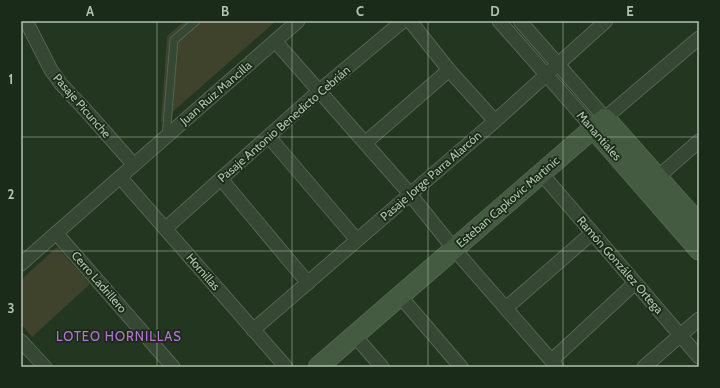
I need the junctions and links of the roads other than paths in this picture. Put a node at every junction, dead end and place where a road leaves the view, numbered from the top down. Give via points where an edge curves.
1 (26, 21) edge
2 (196, 21) edge
3 (298, 21) edge
4 (403, 21) edge
5 (410, 21) edge
6 (499, 21) edge
7 (520, 21) edge
8 (606, 21) edge
9 (275, 41) junction
10 (697, 44) edge
11 (558, 64) junction
12 (450, 70) junction
13 (546, 75) junction
14 (319, 91) junction
15 (495, 121) junction
16 (599, 123) junction
17 (166, 137) junction
18 (269, 137) junction
19 (699, 141) edge
20 (365, 143) junction
21 (134, 165) junction
22 (541, 173) junction
23 (120, 177) junction
24 (658, 177) junction
25 (221, 179) junction
26 (410, 194) junction
27 (699, 224) edge
28 (166, 228) junction
29 (56, 233) junction
30 (592, 233) junction
31 (357, 240) junction
32 (454, 249) junction
33 (699, 250) edge
34 (21, 264) edge
35 (308, 283) junction
36 (635, 283) junction
37 (400, 296) junction
38 (506, 308) junction
39 (699, 319) edge
40 (253, 330) junction
41 (354, 335) junction
42 (680, 335) junction
43 (21, 341) edge
44 (699, 357) edge
45 (555, 363) edge
46 (45, 367) edge
47 (174, 367) edge
48 (286, 367) edge
49 (318, 367) edge
50 (382, 367) edge
51 (461, 367) edge
52 (644, 367) edge

1 - 21 street, Pasaje Picunche via 61,84
2 - 17 lane via 174,40
3 - 9 street, Juan Ruiz Mancilla
4 - 14 street, Pasaje Antonio Benedicto Cebrián
5 - 12 street
6 - 13 street, Manantiales
7 - 11 street, Manantiales
8 - 11 street, Pasaje Jorge Parra Alarcón
9 - 14 street
9 - 17 street, Juan Ruiz Mancilla
10 - 16 street, Esteban Capkovic Martinic
11 - 13 street, Pasaje Jorge Parra Alarcón
11 - 16 street, Manantiales
12 - 15 street
12 - 20 street
13 - 15 street, Pasaje Jorge Parra Alarcón
13 - 16 street, Manantiales
14 - 18 street, Pasaje Antonio Benedicto Cebrián
14 - 20 street
15 - 26 street, Pasaje Jorge Parra Alarcón
16 - 22 street, Esteban Capkovic Martinic
16 - 24 street, Manantiales
16 - 33 street, Manantiales
17 - 21 street, Juan Ruiz Mancilla
18 - 25 street, Pasaje Antonio Benedicto Cebrián
18 - 31 street
19 - 24 street
20 - 26 street
21 - 23 street, Juan Ruiz Mancilla
22 - 30 street, Ramón González Ortega
22 - 32 street, Esteban Capkovic Martinic
23 - 28 street, Hornillas
23 - 29 street, Juan Ruiz Mancilla
24 - 27 street, Manantiales
25 - 28 street, Pasaje Antonio Benedicto Cebrián
25 - 35 street
26 - 31 street, Pasaje Jorge Parra Alarcón
26 - 32 street
28 - 40 street, Hornillas
29 - 34 street, Juan Ruiz Mancilla
29 - 47 street, Cerro Ladrillero
30 - 36 street, Ramón González Ortega
30 - 38 street
31 - 35 street, Pasaje Jorge Parra Alarcón
32 - 37 street, Esteban Capkovic Martinic
32 - 38 street
35 - 40 street, Pasaje Jorge Parra Alarcón
36 - 42 street, Ramón González Ortega
36 - 45 street
37 - 41 street, Esteban Capkovic Martinic
37 - 51 street
38 - 45 street
39 - 42 street
40 - 48 street, Hornillas
41 - 49 street, Esteban Capkovic Martinic
41 - 50 street
42 - 44 street, Ramón González Ortega
42 - 52 street
43 - 46 street

